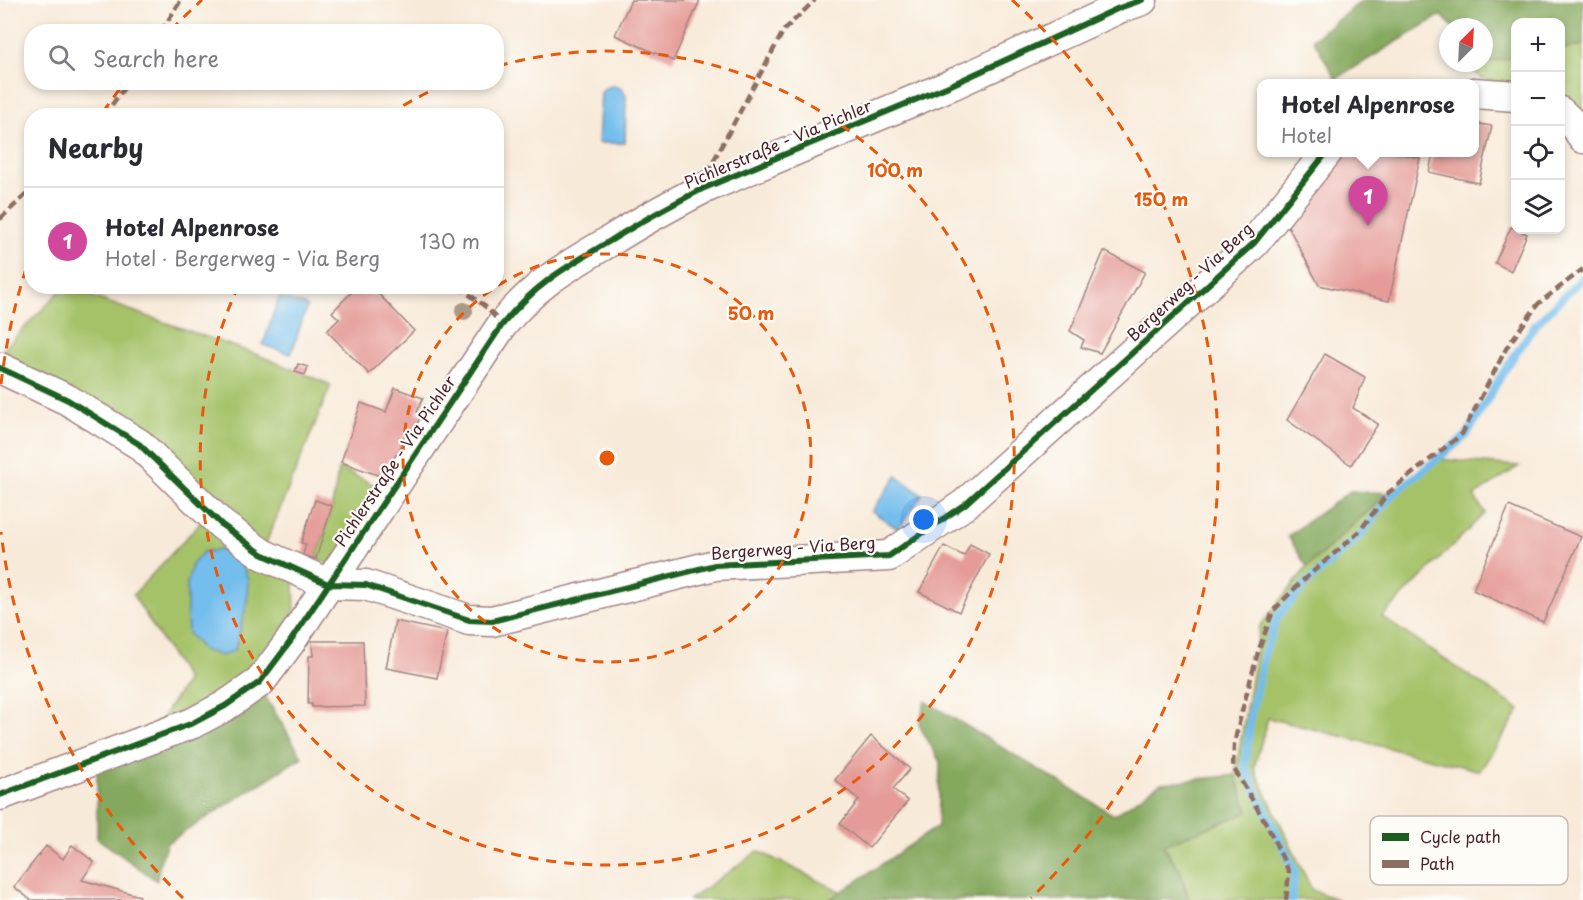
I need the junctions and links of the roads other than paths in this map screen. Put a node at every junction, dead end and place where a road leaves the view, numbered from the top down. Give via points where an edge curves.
1 (1142, 0) edge
2 (1479, 93) edge
3 (1511, 96) edge
4 (1565, 117) edge
5 (1583, 138) edge
6 (1325, 157) edge
7 (0, 368) edge
8 (328, 584) junction
9 (0, 795) edge

1 - 8 street, Pichlerstraße - Via Pichler via 702,189 552,276 521,302 502,325
2 - 3 street
4 - 5 street
6 - 8 street, Bergerweg - Via Berg via 1254,243 964,504 889,556 715,565 492,621 469,620 366,585
7 - 8 street via 68,400 139,444 222,525 261,554
8 - 9 street, Pichlerstraße - Via Pichler via 260,682 225,706 193,723

